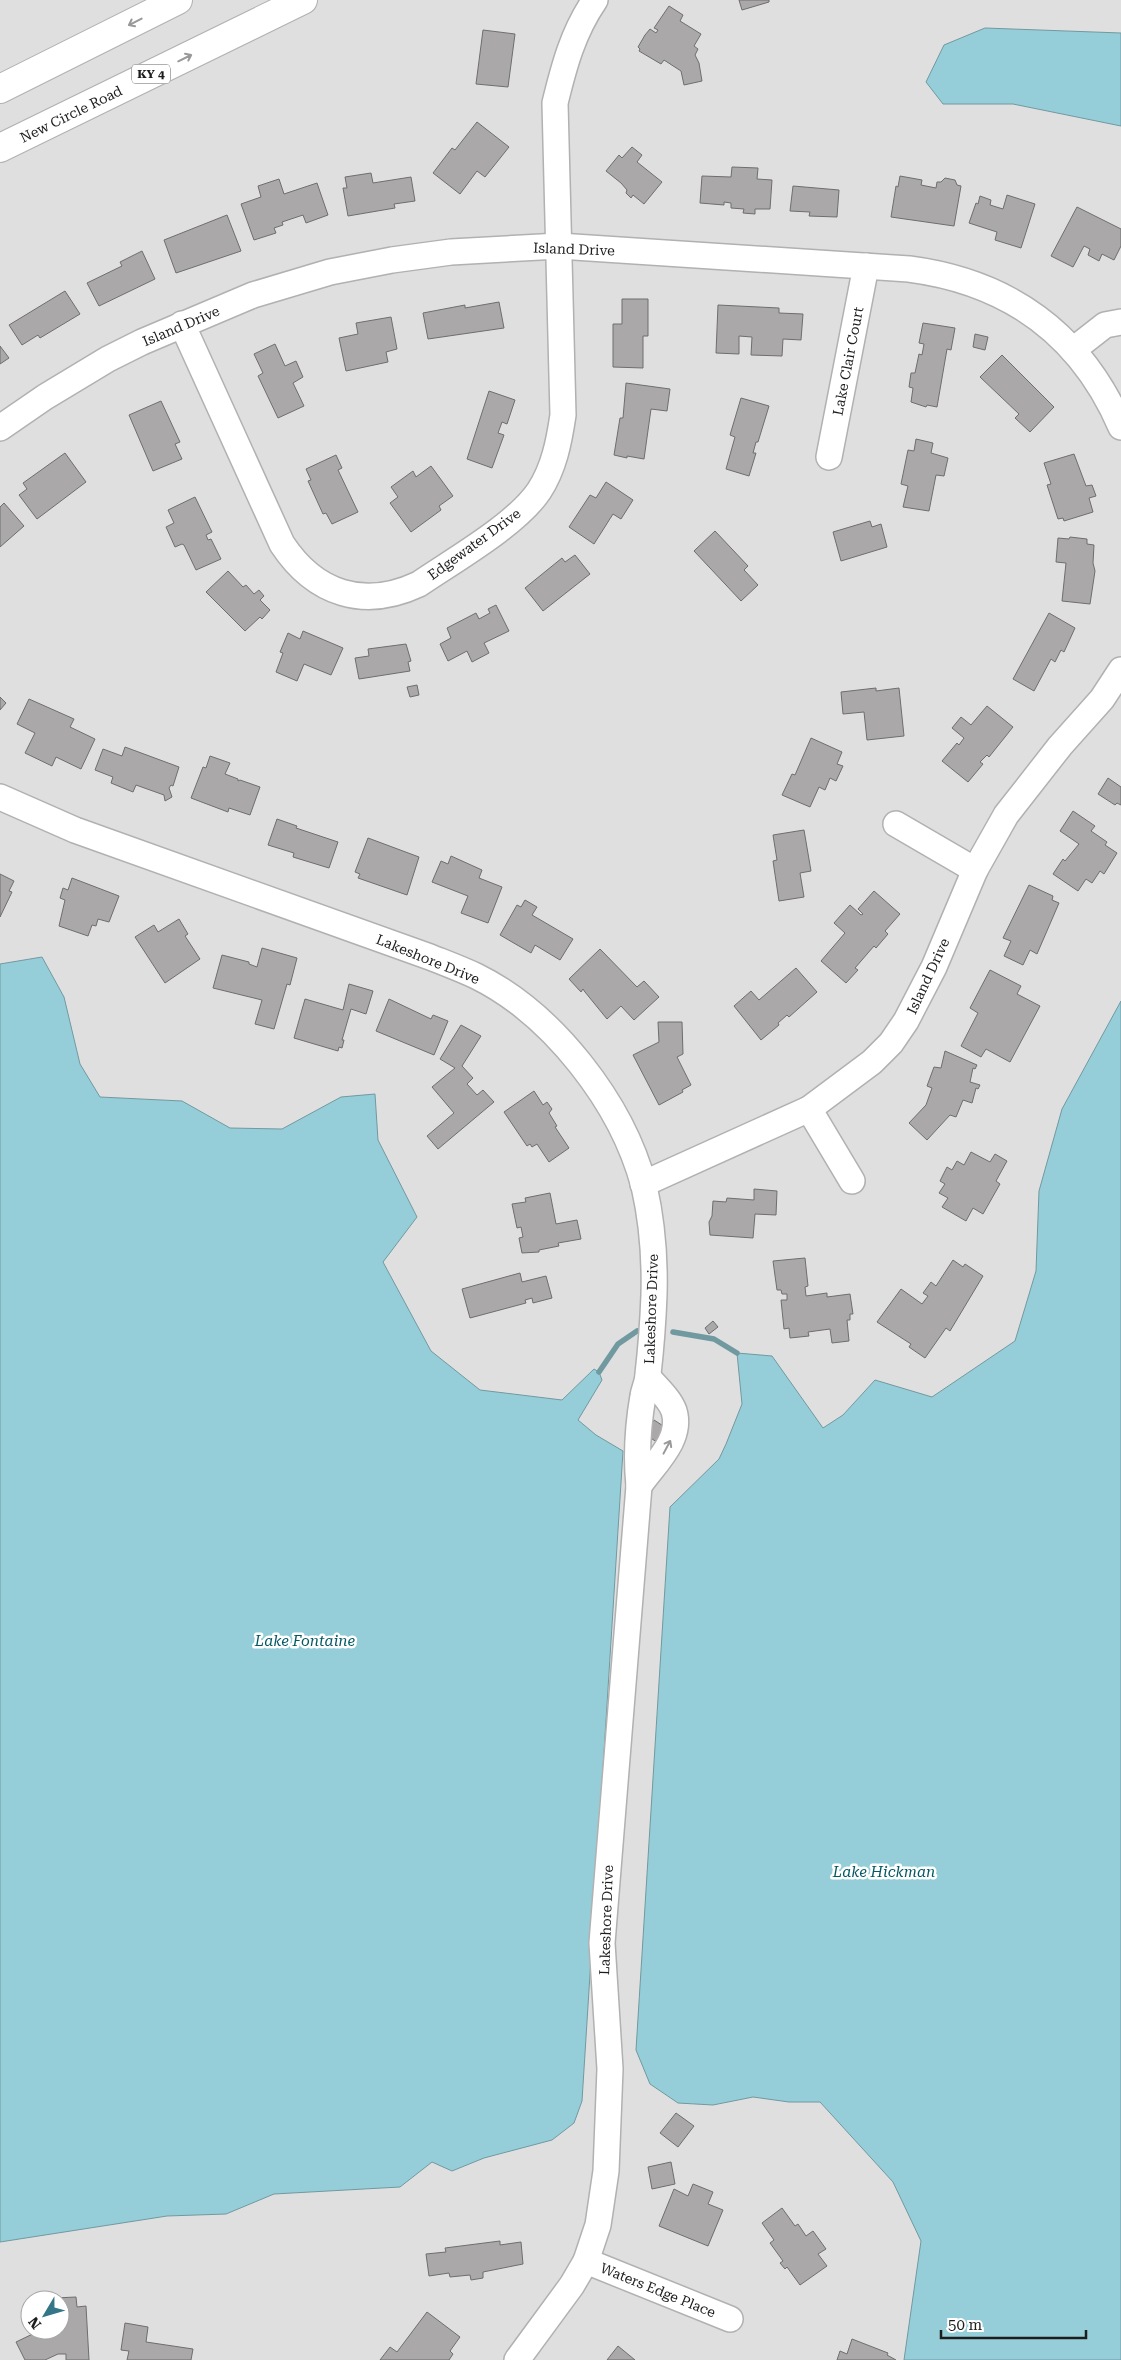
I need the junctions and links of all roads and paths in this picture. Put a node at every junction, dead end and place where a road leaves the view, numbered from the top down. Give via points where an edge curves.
1 (178, 0) edge
2 (303, 0) edge
3 (595, 0) edge
4 (0, 89) edge
5 (0, 148) edge
6 (559, 246) junction
7 (866, 266) junction
8 (1121, 322) edge
9 (182, 324) junction
10 (1073, 350) junction
11 (1115, 399) edge
12 (1121, 427) edge
13 (0, 428) edge
14 (829, 457) dead end
15 (1121, 670) edge
16 (0, 797) edge
17 (896, 824) dead end
18 (975, 870) junction
19 (809, 1109) junction
20 (852, 1181) dead end
21 (643, 1184) junction
22 (648, 1376) junction
23 (639, 1486) junction
24 (586, 2261) junction
25 (730, 2318) dead end
26 (517, 2360) edge

1 -> 4 highway
5 -> 2 highway, New Circle Road / KY 4
3 - 6 street, Edgewater Drive via 582,20 565,60 555,103
6 - 7 street, Island Drive
6 - 9 street, Island Drive via 451,252 330,272 253,295
6 - 9 street, Edgewater Drive via 562,415 558,447 550,472 524,509 502,526 419,584 382,596 362,597 340,592 306,573 293,561 282,544
7 - 10 street, Island Drive via 934,272 984,287 1018,304
7 - 14 street, Lake Clair Court
8 - 10 street via 1105,324
9 - 13 street, Island Drive via 108,359
10 - 11 street, Island Drive
11 - 12 street, Island Drive
15 - 18 street, Island Drive via 1102,699 1006,814
16 - 21 street, Lakeshore Drive via 75,830 477,976 533,1016 585,1069 621,1128
17 - 18 street
18 - 19 street, Island Drive via 934,966 891,1043 872,1062
19 - 20 street
19 - 21 street, Island Drive
21 - 22 street, Lakeshore Drive via 653,1241 654,1294
22 - 23 street, Lakeshore Drive via 643,1395 637,1468
23 -> 22 street, Lakeshore Drive via 667,1450 674,1432 674,1412
23 - 24 street, Lakeshore Drive via 602,1943 610,2069 606,2171 598,2225
24 - 25 street, Waters Edge Place
24 - 26 street, Lakeshore Drive

